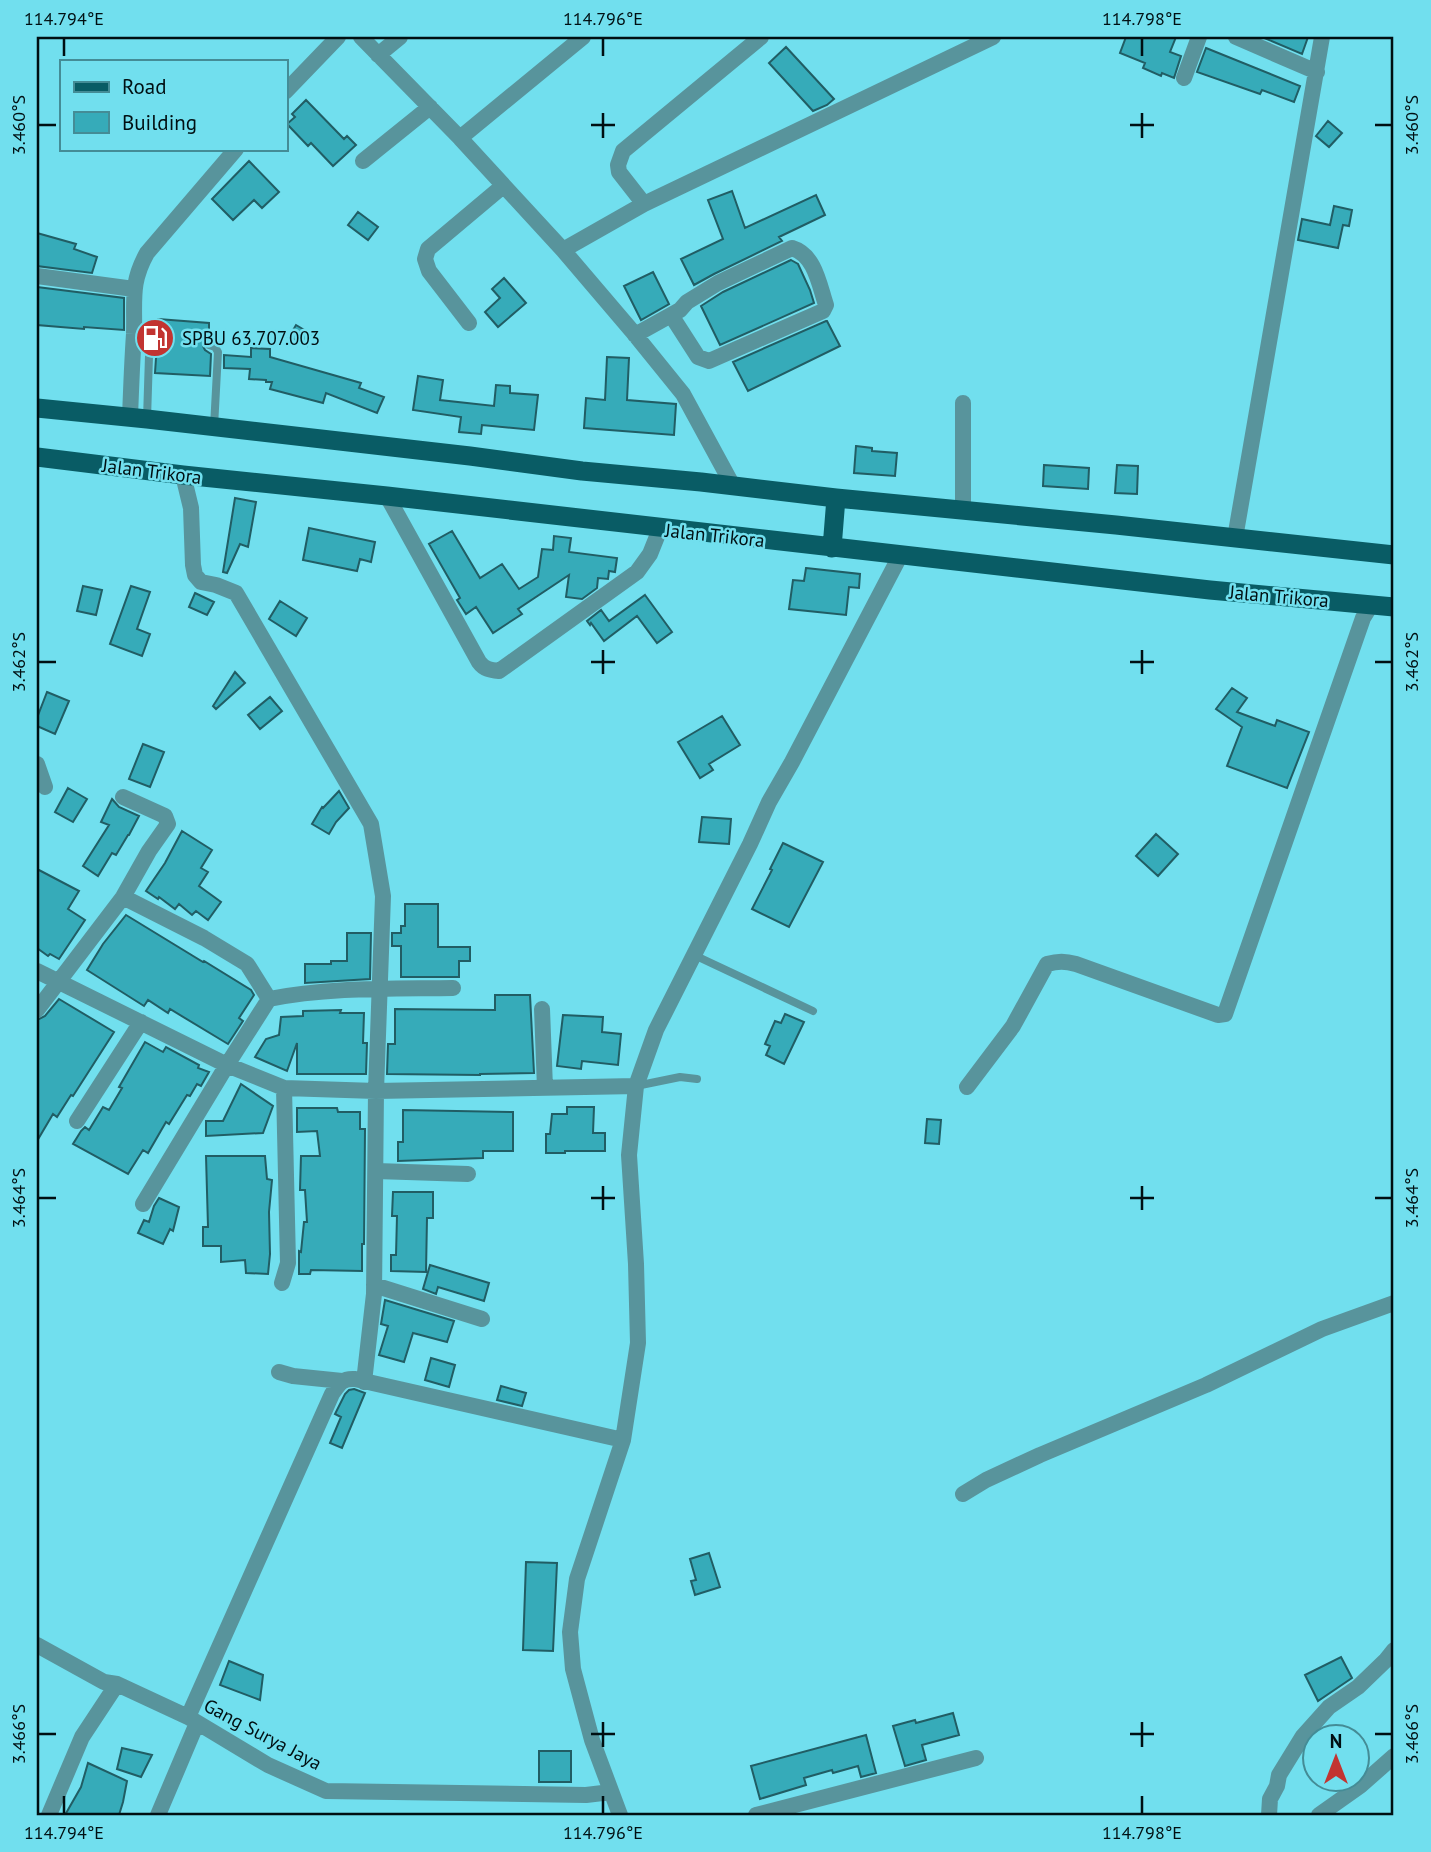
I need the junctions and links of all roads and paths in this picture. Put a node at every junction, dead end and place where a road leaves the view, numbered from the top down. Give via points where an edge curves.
1 (338, 37) edge
2 (361, 37) edge
3 (400, 37) edge
4 (583, 37) edge
5 (761, 37) edge
6 (1199, 37) edge
7 (1236, 37) edge
8 (1322, 37) edge
9 (982, 39) edge
10 (378, 55) junction
11 (1317, 72) junction
12 (1184, 78) dead end
13 (287, 90) edge
14 (430, 107) junction
15 (460, 138) junction
16 (235, 150) edge
17 (363, 161) dead end
18 (503, 186) junction
19 (645, 204) junction
20 (563, 250) junction
21 (37, 276) edge
22 (134, 289) junction
23 (671, 314) junction
24 (469, 323) dead end
25 (635, 335) junction
26 (209, 345) dead end
27 (156, 346) dead end
28 (963, 403) dead end
29 (37, 408) edge
30 (138, 418) junction
31 (214, 427) junction
32 (37, 457) edge
33 (183, 475) junction
34 (733, 486) junction
35 (387, 496) junction
36 (836, 498) junction
37 (963, 510) junction
38 (660, 529) junction
39 (1235, 538) junction
40 (832, 548) junction
41 (1394, 555) edge
42 (900, 556) junction
43 (1371, 605) junction
44 (1394, 607) edge
45 (37, 764) edge
46 (46, 786) dead end
47 (123, 797) dead end
48 (123, 897) junction
49 (694, 956) junction
50 (37, 971) edge
51 (58, 982) junction
52 (453, 988) dead end
53 (380, 989) junction
54 (269, 999) junction
55 (542, 1009) dead end
56 (37, 1010) edge
57 (813, 1011) dead end
58 (141, 1023) junction
59 (227, 1065) junction
60 (697, 1079) dead end
61 (636, 1086) junction
62 (967, 1087) dead end
63 (284, 1088) junction
64 (545, 1088) junction
65 (376, 1091) junction
66 (77, 1121) dead end
67 (376, 1171) junction
68 (468, 1174) dead end
69 (143, 1204) dead end
70 (282, 1283) dead end
71 (374, 1285) junction
72 (1394, 1303) edge
73 (482, 1318) dead end
74 (279, 1372) dead end
75 (342, 1381) junction
76 (364, 1382) junction
77 (623, 1440) junction
78 (963, 1494) dead end
79 (37, 1645) edge
80 (1394, 1650) edge
81 (117, 1684) junction
82 (193, 1720) junction
83 (1394, 1756) edge
84 (976, 1758) dead end
85 (611, 1792) junction
86 (49, 1815) edge
87 (158, 1815) edge
88 (620, 1815) edge
89 (756, 1815) edge
90 (1269, 1815) edge
91 (1319, 1815) edge

1 - 13 street
2 - 10 street
3 - 10 street
4 - 15 street
5 - 19 street via 624,151 620,172
6 - 12 street
7 - 11 street
8 - 11 street
9 - 19 street
10 - 14 street
11 - 39 street
14 - 15 street
14 - 17 street
15 - 18 street
16 - 22 street via 147,253
18 - 20 street
18 - 24 street via 428,249 425,259 429,271
19 - 20 street
20 - 25 street
21 - 22 street
22 - 30 street
23 - 23 street via 718,283 792,248 809,258 826,305 823,311 709,362 698,358
23 - 25 street
25 - 34 street via 683,394
26 - 31 lane via 218,352
27 - 30 lane via 149,356
28 - 37 street
29 - 30 main road
30 - 31 main road
31 - 34 main road
32 - 33 main road, Jalan Trikora
33 - 35 main road, Jalan Trikora
33 - 53 street via 191,508 195,575 201,582 236,593 371,824 383,896
34 - 36 main road
35 - 38 main road, Jalan Trikora
35 - 38 street via 479,662 490,670 499,671 637,572
36 - 37 main road
36 - 40 main road
37 - 39 main road
38 - 40 main road, Jalan Trikora
39 - 41 main road
40 - 42 main road, Jalan Trikora
42 - 43 main road, Jalan Trikora
42 - 49 street via 769,802
43 - 44 main road, Jalan Trikora
43 - 62 street via 1225,1014 1076,964 1046,964 1013,1026
45 - 46 street
47 - 48 street via 164,816 167,824
48 - 51 street
48 - 54 street via 247,964
49 - 57 lane
49 - 61 street via 656,1030
50 - 51 street
51 - 56 street
51 - 58 street
52 - 53 street
53 - 54 street
53 - 65 street
54 - 59 street
55 - 64 street
58 - 59 street
58 - 66 street
59 - 63 street
59 - 69 street
60 - 61 lane via 680,1077
61 - 64 street
61 - 77 street via 629,1155 638,1343
63 - 65 street
63 - 70 street via 288,1263
64 - 65 street
65 - 67 street
67 - 68 street
67 - 71 street
71 - 73 street
71 - 76 street
72 - 78 street via 1322,1329
74 - 75 street
75 - 76 street
75 - 82 street via 332,1394
76 - 77 street
77 - 85 street via 577,1579 570,1632 573,1669
79 - 81 street, Gang Surya Jaya via 104,1682
80 - 90 street via 1303,1736 1279,1775
81 - 82 street, Gang Surya Jaya
81 - 86 street via 82,1737
82 - 85 street, Gang Surya Jaya via 268,1765 326,1791
82 - 87 street
83 - 91 street
84 - 89 street
85 - 88 street

